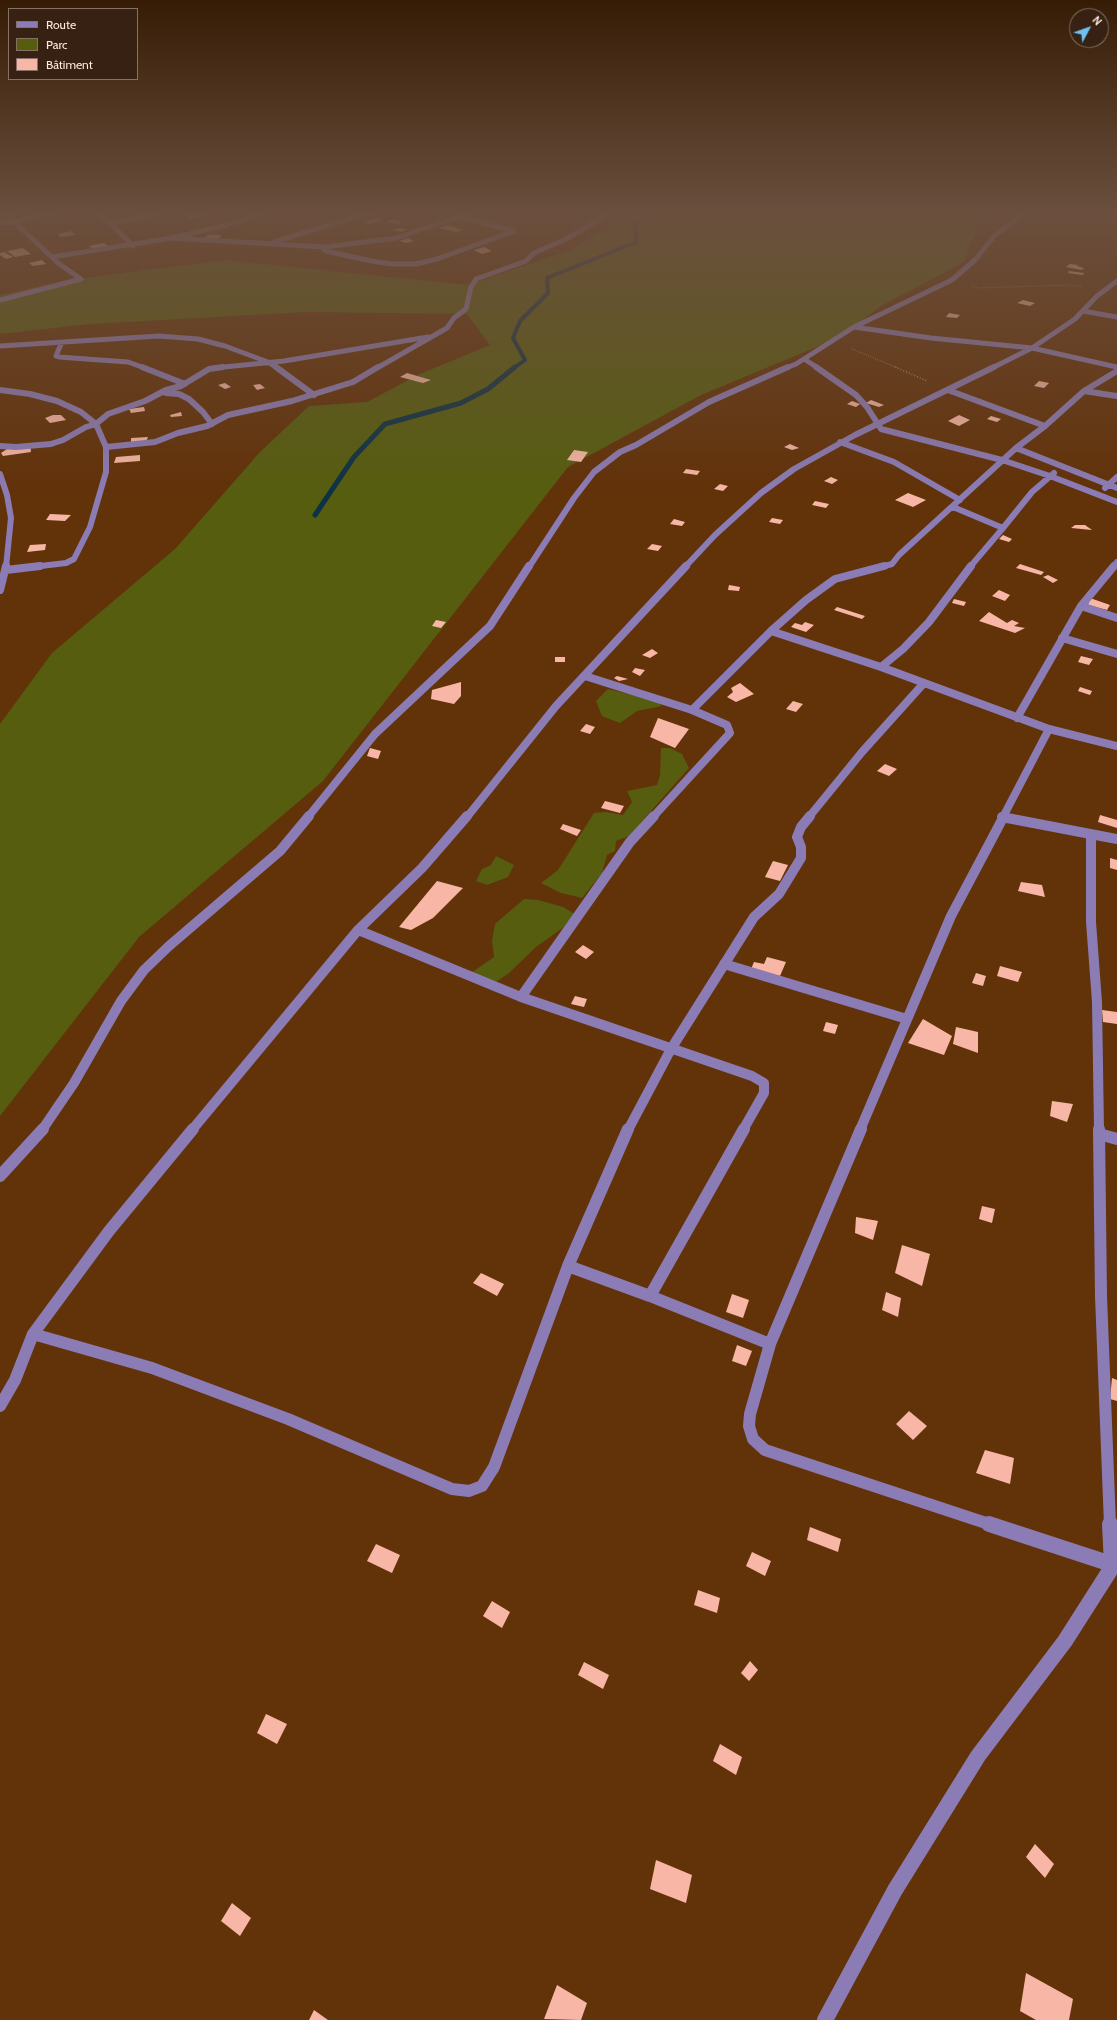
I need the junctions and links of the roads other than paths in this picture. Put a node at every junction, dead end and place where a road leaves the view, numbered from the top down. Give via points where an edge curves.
1 (467, 304) edge
2 (901, 304) edge
3 (1090, 304) edge
4 (1083, 311) junction
5 (1117, 317) edge
6 (854, 327) junction
7 (433, 336) junction
8 (61, 344) junction
9 (0, 346) edge
10 (1032, 348) junction
11 (804, 359) junction
12 (268, 362) junction
13 (1117, 367) edge
14 (1117, 371) edge
15 (185, 384) junction
16 (0, 390) edge
17 (948, 390) junction
18 (1084, 391) junction
19 (160, 392) junction
20 (314, 395) junction
21 (1117, 396) edge
22 (96, 424) junction
23 (212, 424) junction
24 (877, 424) junction
25 (1045, 426) junction
26 (840, 442) junction
27 (0, 446) edge
28 (106, 447) junction
29 (1016, 448) junction
30 (1002, 460) junction
31 (1062, 466) junction
32 (0, 474) edge
33 (1050, 476) junction
34 (1117, 477) edge
35 (1109, 484) junction
36 (1117, 488) edge
37 (1097, 494) junction
38 (960, 500) junction
39 (1117, 502) edge
40 (953, 507) junction
41 (1003, 528) junction
42 (0, 545) edge
43 (9, 545) junction
44 (1117, 562) edge
45 (6, 570) junction
46 (0, 590) edge
47 (1081, 606) junction
48 (1117, 618) edge
49 (771, 631) junction
50 (1062, 638) junction
51 (1117, 654) edge
52 (881, 667) junction
53 (585, 676) junction
54 (924, 683) junction
55 (692, 710) junction
56 (1017, 718) junction
57 (1049, 729) junction
58 (1117, 746) edge
59 (1002, 817) junction
60 (1091, 834) junction
61 (1117, 839) edge
62 (358, 930) junction
63 (724, 964) junction
64 (520, 997) junction
65 (907, 1019) junction
66 (671, 1049) junction
67 (1099, 1134) junction
68 (1117, 1139) edge
69 (0, 1176) edge
70 (568, 1266) junction
71 (650, 1296) junction
72 (33, 1334) junction
73 (770, 1344) junction
74 (0, 1406) edge
75 (1115, 1564) edge
76 (825, 2020) edge

1 - 7 street via 466,309 454,318 447,328
2 - 6 street
3 - 4 street
4 - 5 street
4 - 10 street via 1065,327
6 - 10 street
6 - 11 street
7 - 12 street
7 - 20 street via 353,382
8 - 9 street
8 - 12 street via 180,337 225,346
8 - 15 street via 56,356 128,362
10 - 13 street
10 - 17 street
11 - 24 street via 856,394
11 - 69 street via 709,402 620,452 594,472 574,498 490,626 375,734 280,851 144,970 121,1002 74,1083 44,1128
12 - 15 street via 209,369
12 - 20 street
14 - 18 street
15 - 19 street
16 - 22 street via 57,401 81,412
17 - 24 street
17 - 25 street
18 - 21 street
18 - 25 street
19 - 22 street via 145,401 108,414
19 - 23 street via 183,395 200,408
20 - 23 street via 228,415
22 - 27 street via 51,444
22 - 28 street
23 - 28 street via 155,442
24 - 26 street
24 - 30 street via 889,432
25 - 29 street
26 - 38 street via 894,462
26 - 53 street via 761,492 715,535
28 - 45 street via 106,472 90,528 74,559 66,563
29 - 30 street
29 - 31 street
30 - 33 street
30 - 38 street
31 - 33 street
31 - 35 street
32 - 43 street via 7,495 10,518
33 - 37 street
33 - 41 street via 1032,492
34 - 35 street
35 - 36 street
35 - 37 street
37 - 39 street
38 - 40 street
40 - 41 street
40 - 49 street via 892,564 835,579
41 - 52 street via 955,585 929,622
42 - 43 street
43 - 45 street
44 - 47 street
45 - 46 street
47 - 48 street
47 - 50 street
49 - 52 street
49 - 55 street
50 - 51 street
50 - 56 street
52 - 54 street
53 - 55 street
53 - 62 street via 556,706 422,868
54 - 56 street
54 - 63 street via 862,752 801,827 797,837 801,858 779,894 754,917
55 - 64 street via 726,725 730,728 730,733 630,842
56 - 57 street
57 - 58 street
57 - 59 street
59 - 60 street
59 - 65 street via 951,916
60 - 61 street
60 - 67 street via 1091,922 1097,1002
62 - 64 street
62 - 72 street via 109,1231
63 - 65 street
63 - 66 street
64 - 66 street
65 - 73 street
66 - 70 street via 629,1127
66 - 71 street via 752,1076 764,1083 765,1088
67 - 68 street
67 - 75 street via 1101,1296
70 - 71 street
70 - 72 street via 494,1467 482,1486 469,1491 452,1489 288,1419 152,1368
71 - 73 street
72 - 74 street via 15,1380
73 - 75 street via 750,1414 749,1426 753,1439 765,1450
75 - 76 street via 1065,1641 978,1756 895,1890

